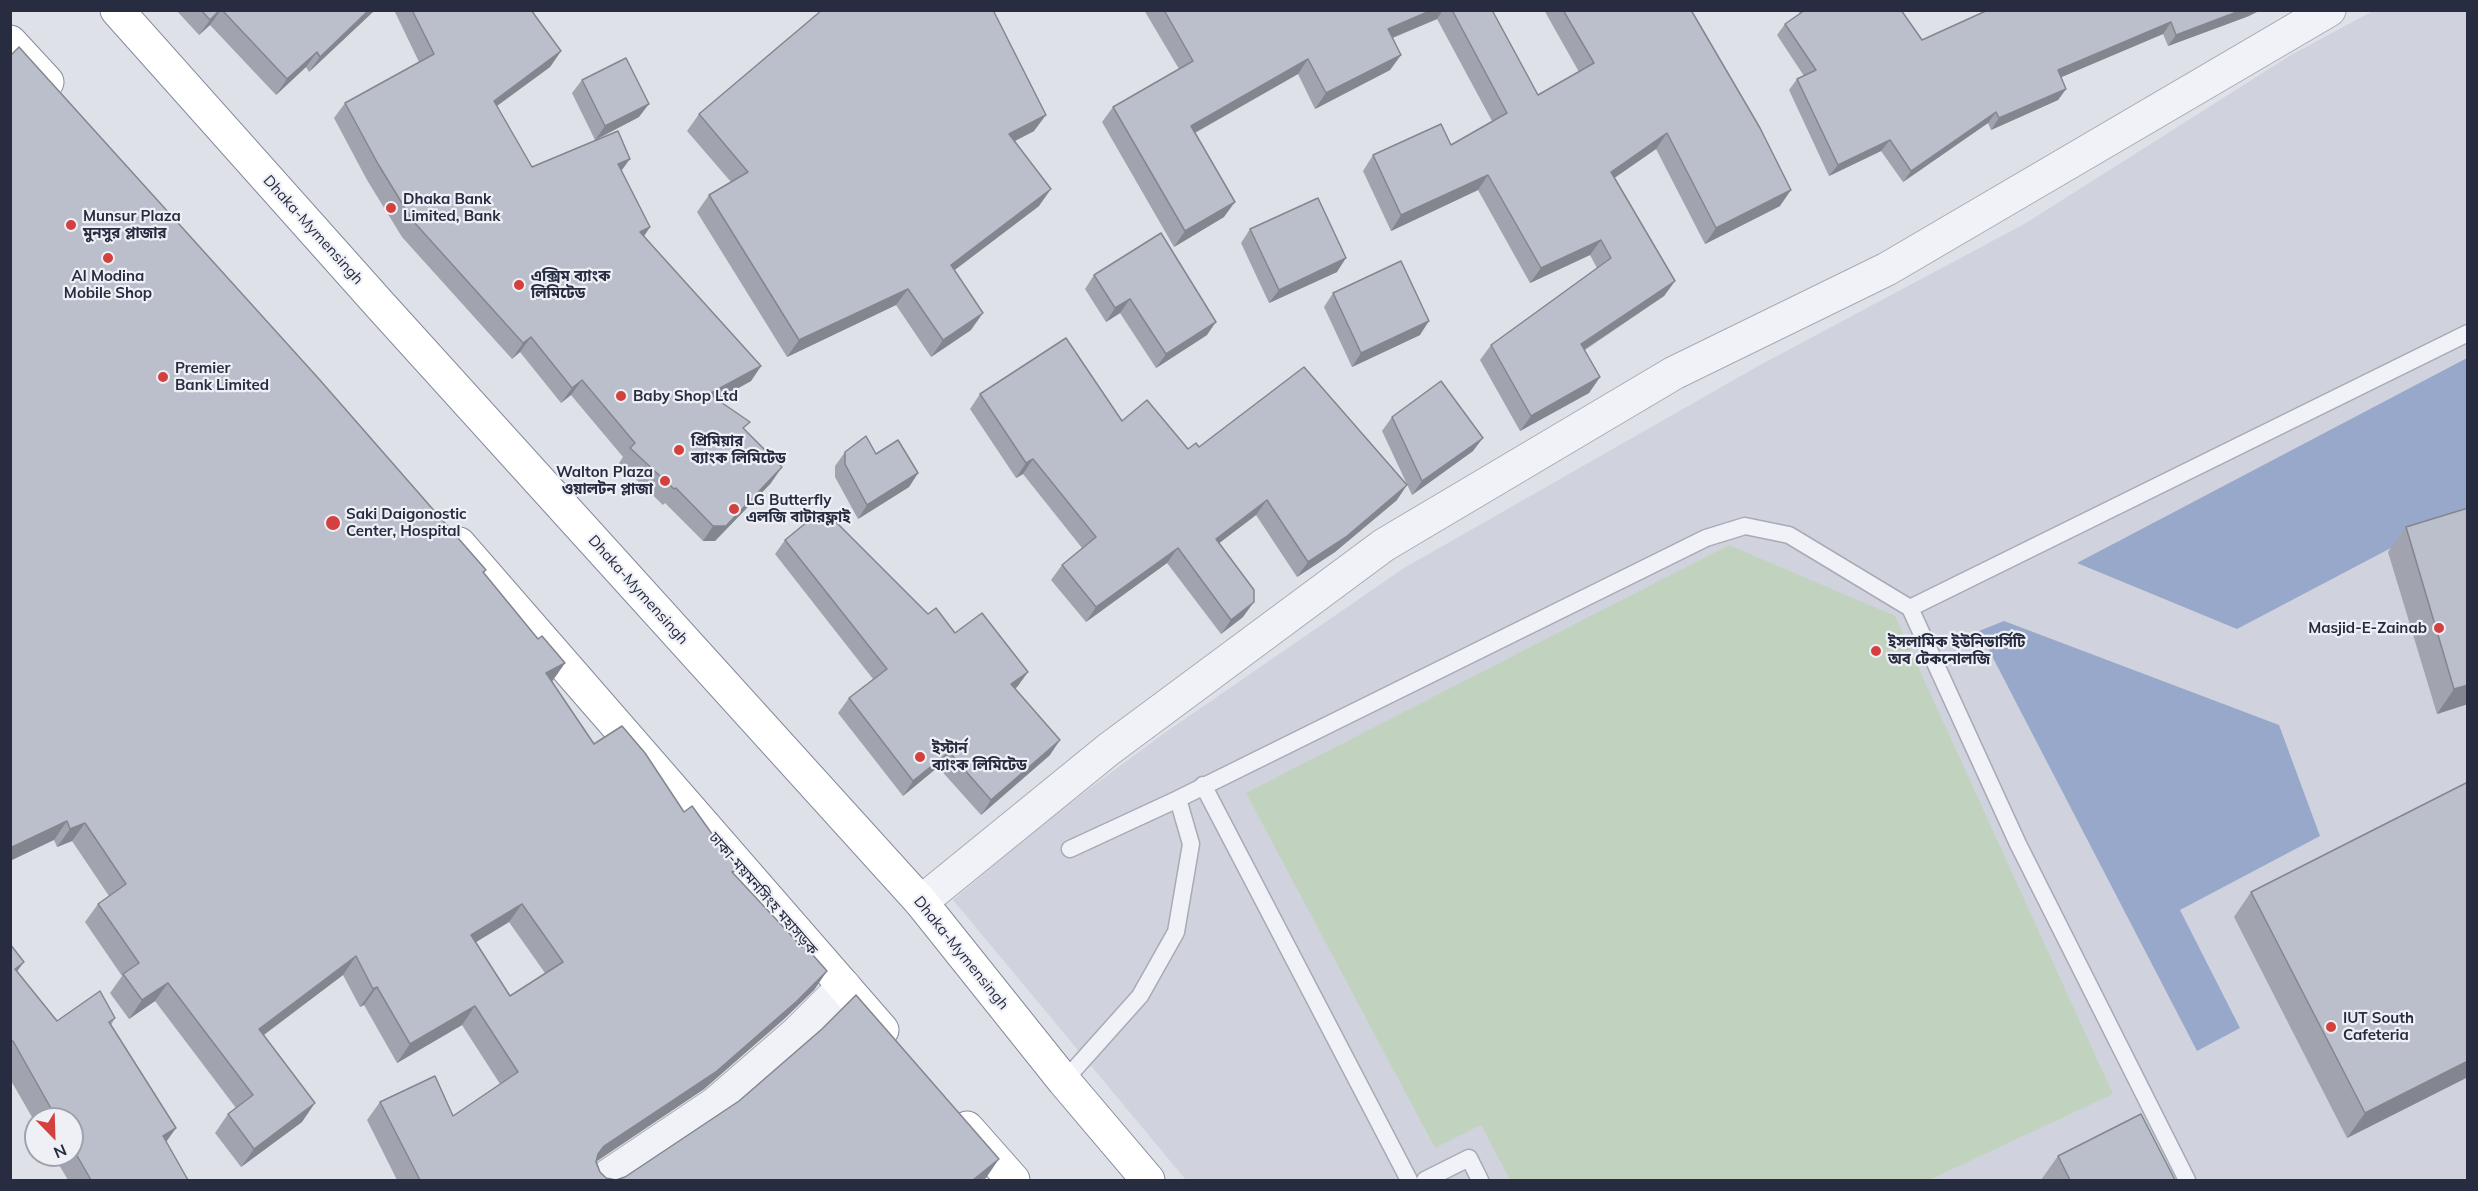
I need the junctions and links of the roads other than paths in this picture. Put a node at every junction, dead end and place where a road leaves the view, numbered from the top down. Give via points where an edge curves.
1 (117, 10) edge
2 (2329, 10) edge
3 (10, 42) edge
4 (66, 104) edge
5 (2468, 333) edge
6 (437, 520) edge
7 (1910, 609) junction
8 (1203, 785) junction
9 (1178, 799) junction
10 (1070, 849) dead end
11 (921, 902) junction
12 (844, 987) junction
13 (898, 1048) edge
14 (1064, 1081) junction
15 (944, 1101) edge
16 (602, 1180) edge
17 (1013, 1180) edge
18 (1148, 1180) edge
19 (1408, 1180) edge
20 (1425, 1180) edge
21 (1480, 1180) edge
22 (2187, 1180) edge

1 - 11 highway, Dhaka-Mymensingh
2 - 11 street via 1887,268 1674,373 1384,545 1110,749
3 - 4 highway
5 - 7 lane
6 - 12 highway, ঢাকা-ময়মনসিংহ মহাসড়ক
7 - 8 lane via 1790,535 1745,526 1706,538
7 - 22 lane via 2018,844
8 - 9 lane
8 - 19 lane
9 - 10 lane
9 - 14 lane via 1191,844 1176,932 1140,996
11 - 14 highway, Dhaka-Mymensingh
12 - 13 highway, ঢাকা-ময়মনসিংহ মহাসড়ক
12 - 16 street via 715,1104
14 - 18 highway, Dhaka-Mymensingh
15 - 17 highway
20 - 21 lane via 1469,1158

